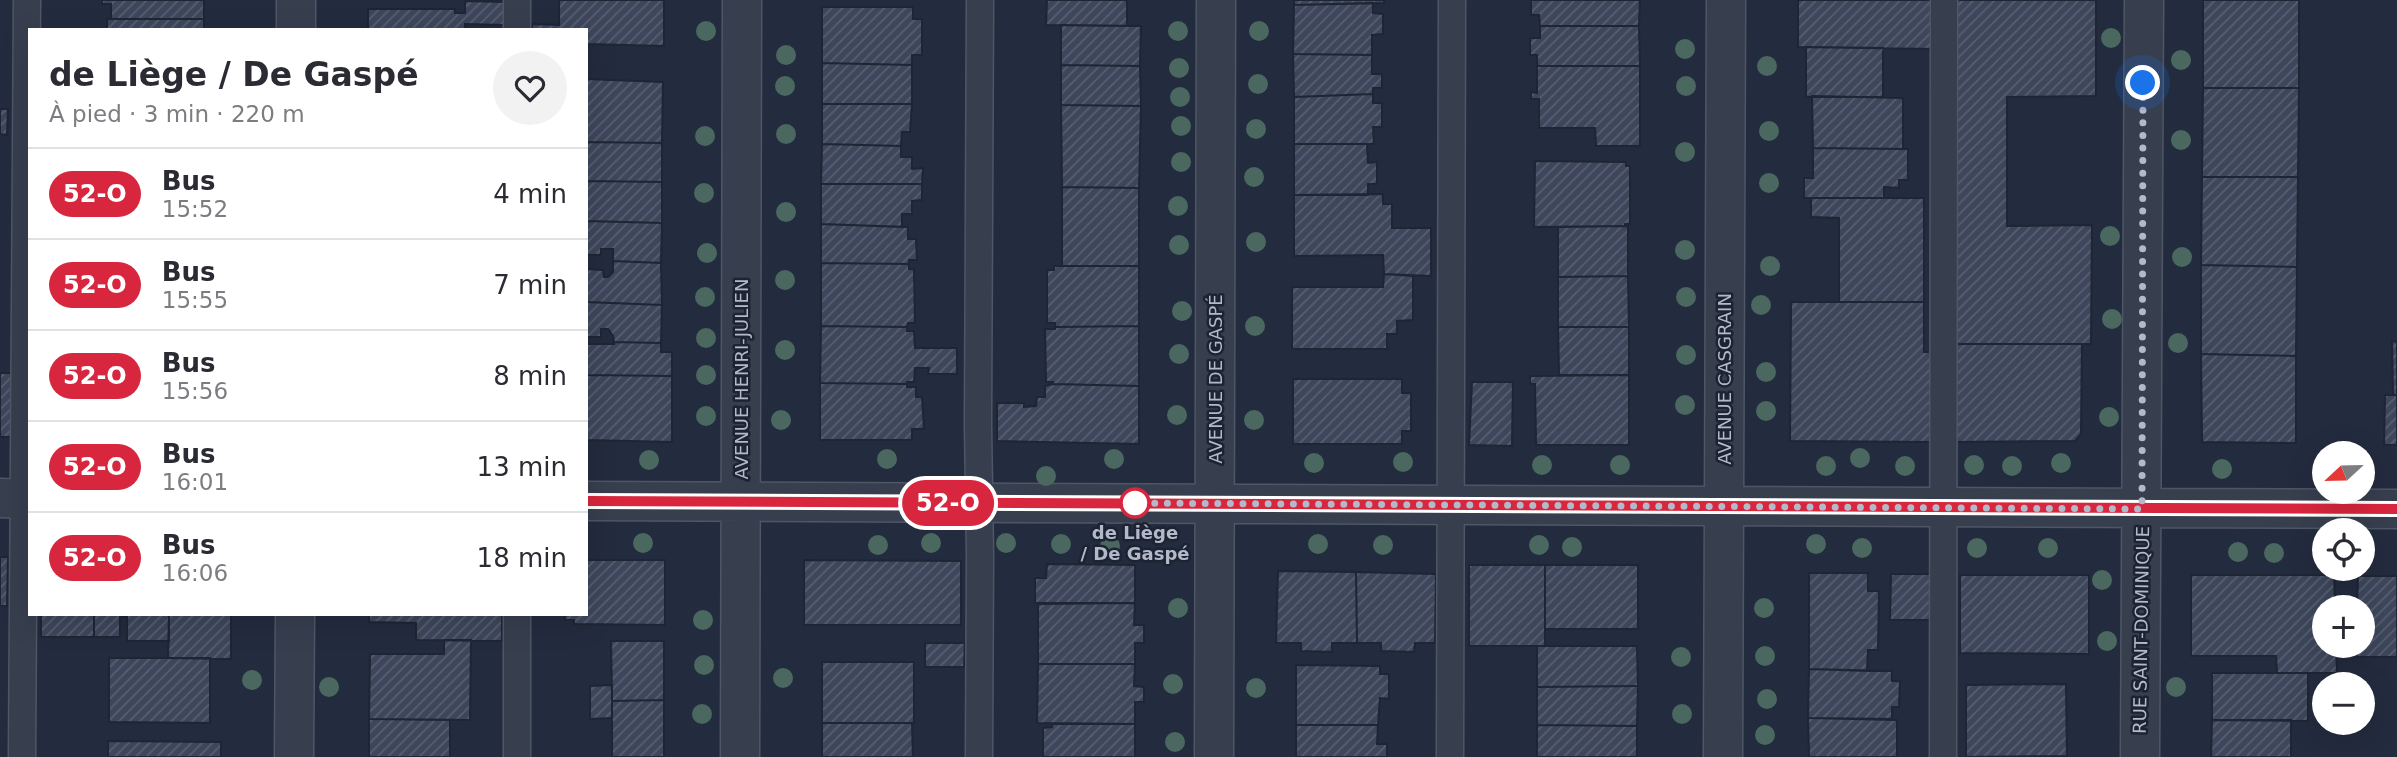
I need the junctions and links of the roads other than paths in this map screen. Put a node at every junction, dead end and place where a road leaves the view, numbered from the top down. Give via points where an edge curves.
1 (27, 0) edge
2 (296, 0) edge
3 (517, 0) edge
4 (742, 0) edge
5 (980, 0) edge
6 (1216, 0) edge
7 (1451, 0) edge
8 (1726, 0) edge
9 (1944, 0) edge
10 (2144, 0) edge
11 (296, 28) edge
12 (517, 28) edge
13 (18, 499) edge
14 (588, 501) edge
15 (741, 501) junction
16 (978, 503) junction
17 (1215, 503) junction
18 (1451, 504) junction
19 (1724, 506) junction
20 (1944, 508) junction
21 (2142, 509) junction
22 (2397, 509) edge
23 (295, 616) edge
24 (517, 616) edge
25 (22, 757) edge
26 (294, 757) edge
27 (517, 757) edge
28 (740, 757) edge
29 (979, 757) edge
30 (1214, 757) edge
31 (1450, 757) edge
32 (1723, 757) edge
33 (1943, 757) edge
34 (2140, 757) edge

1 - 13 lane
2 - 11 street
3 - 12 lane
4 - 15 street, AVENUE HENRI-JULIEN
5 - 16 lane
6 - 17 street, AVENUE DE GASPÉ
7 - 18 lane
8 - 19 street, AVENUE CASGRAIN
9 - 20 lane
10 - 21 street, RUE SAINT-DOMINIQUE
13 - 25 lane
14 - 15 street
15 - 16 street
15 - 28 street, AVENUE HENRI-JULIEN
16 - 17 street
16 - 29 lane
17 - 18 street
17 - 30 street, AVENUE DE GASPÉ
18 - 19 street
18 - 31 lane
19 - 20 street
19 - 32 street, AVENUE CASGRAIN
20 - 21 street
20 - 33 lane
21 - 22 street
21 - 34 street, RUE SAINT-DOMINIQUE
23 - 26 street
24 - 27 lane

